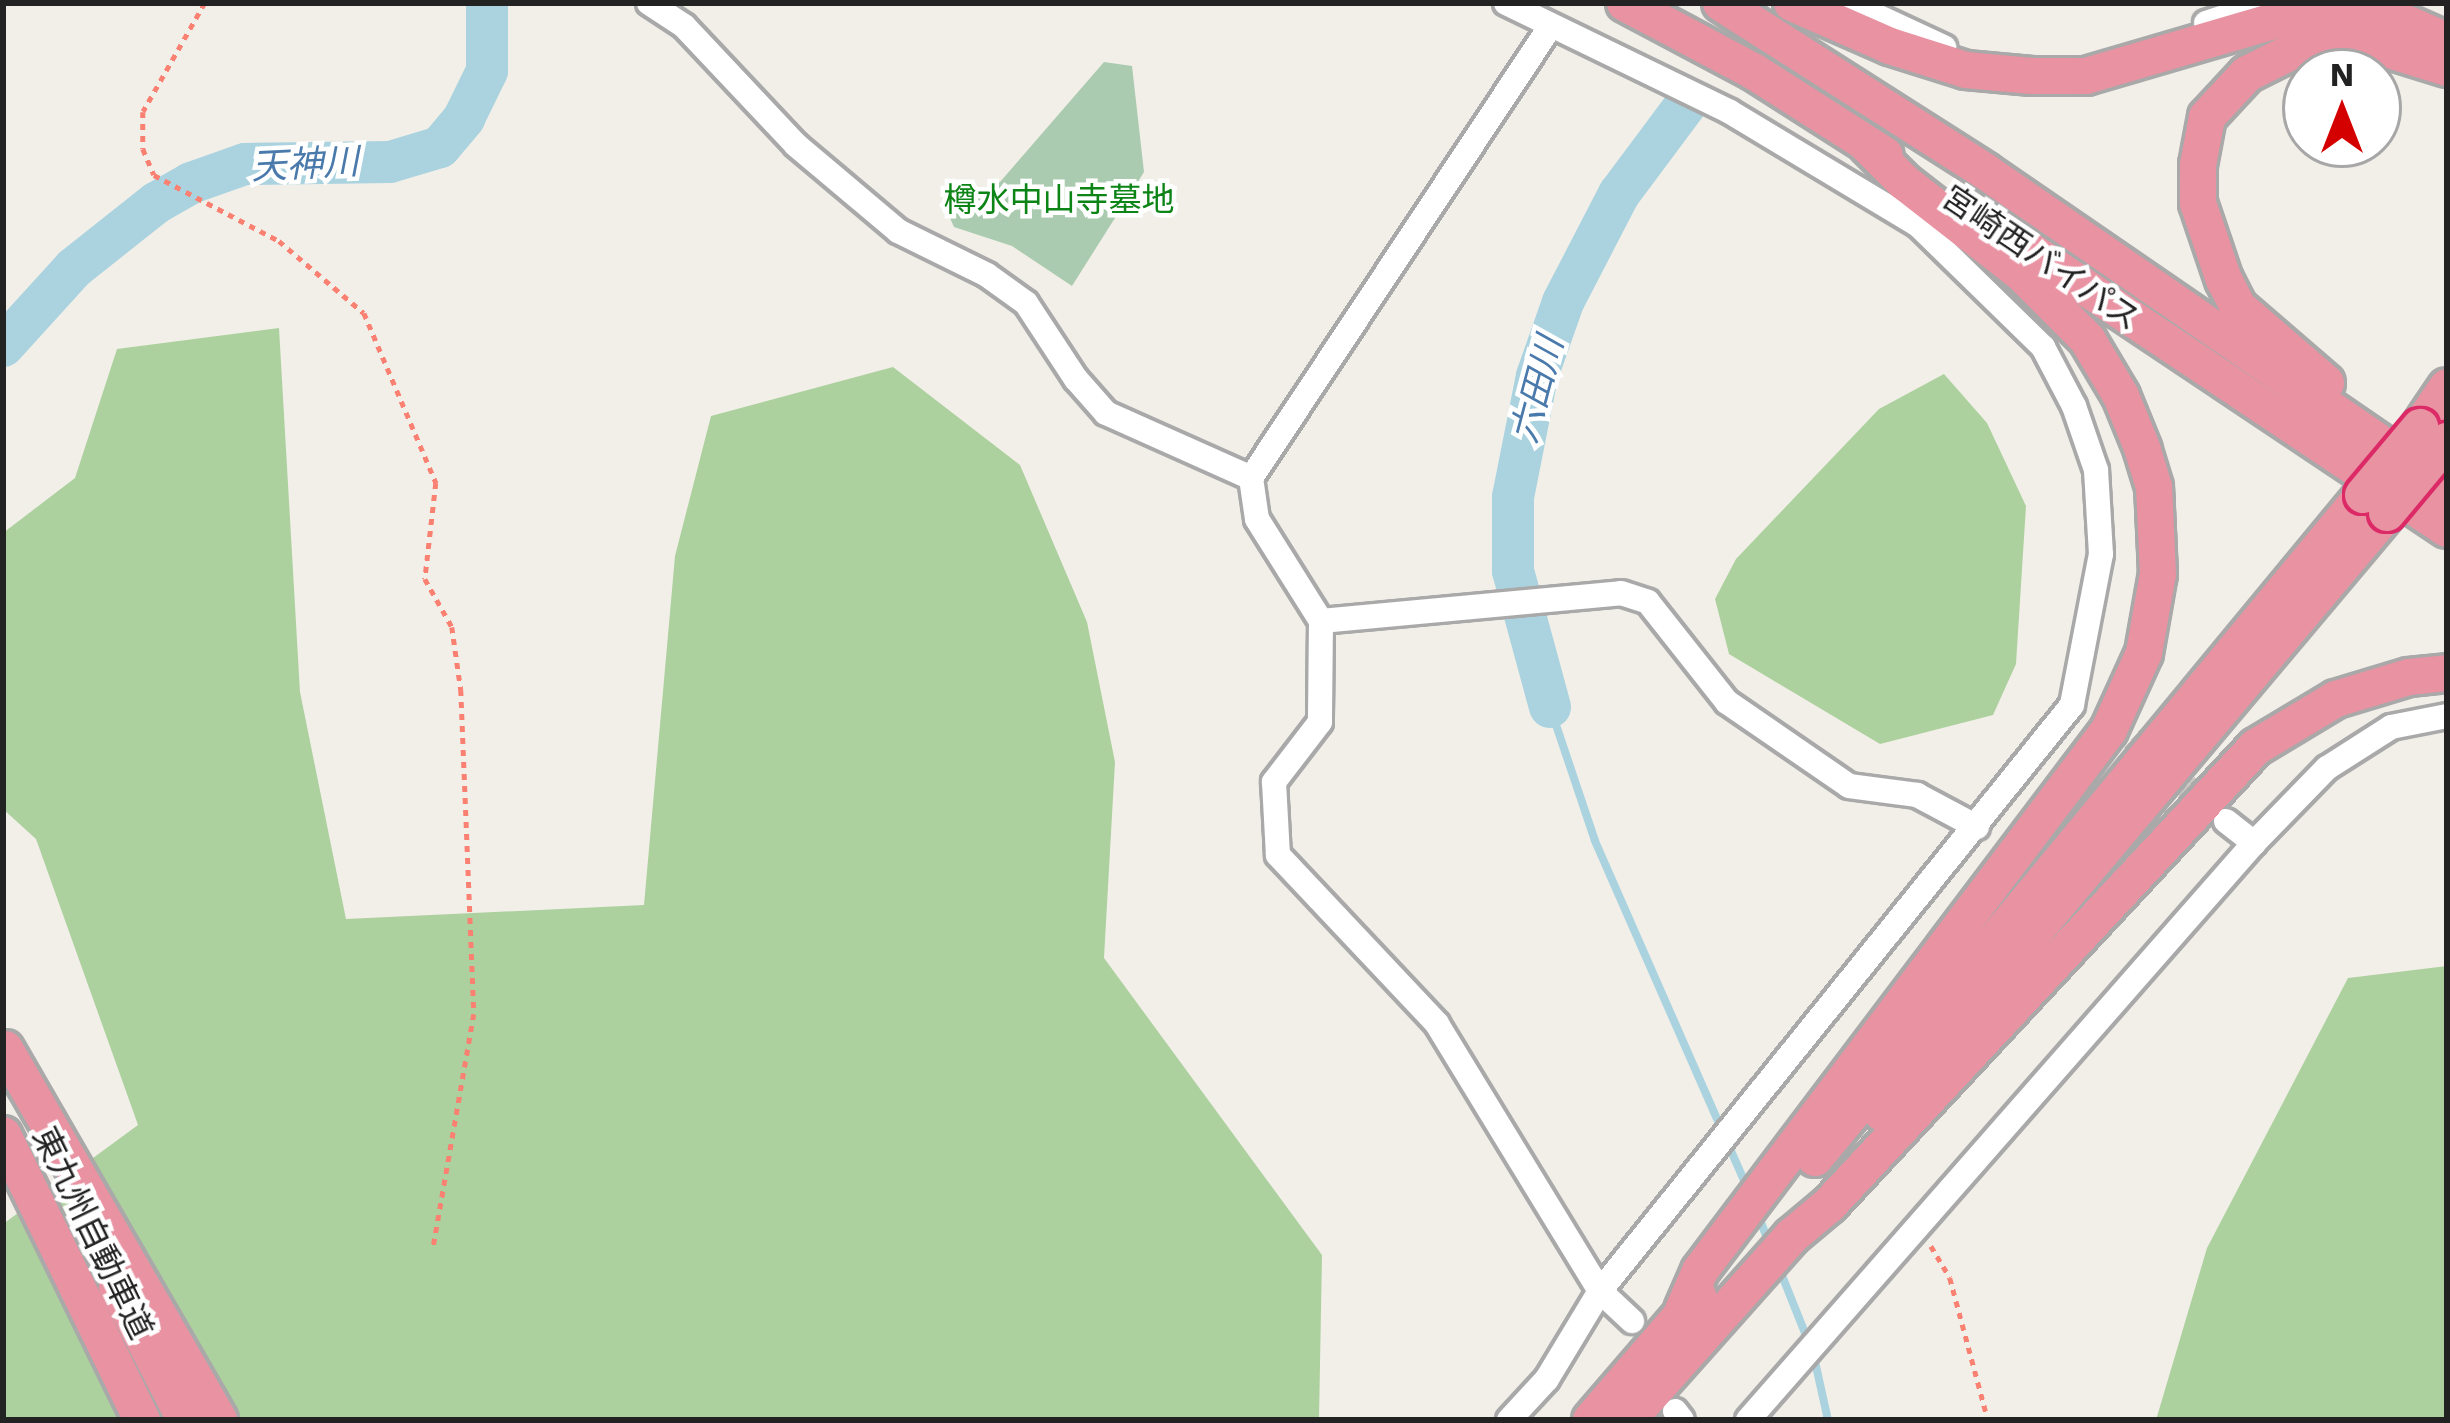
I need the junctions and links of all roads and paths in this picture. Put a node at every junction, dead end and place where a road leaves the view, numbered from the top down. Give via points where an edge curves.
1 (205, 3) edge
2 (649, 3) edge
3 (1506, 3) edge
4 (1625, 3) edge
5 (1721, 3) edge
6 (1792, 3) edge
7 (1849, 3) edge
8 (2267, 3) edge
9 (2196, 15) edge
10 (1550, 27) junction
11 (2447, 41) edge
12 (2447, 68) edge
13 (1867, 145) junction
14 (2447, 387) edge
15 (2339, 417) junction
16 (2434, 434) edge
17 (1251, 478) junction
18 (2447, 489) edge
19 (2375, 504) junction
20 (2447, 530) edge
21 (1321, 620) junction
22 (2447, 673) edge
23 (2072, 705) junction
24 (2099, 710) tunnel mouth
25 (2447, 716) edge
26 (2226, 820) tunnel mouth
27 (1977, 827) junction
28 (2254, 843) junction
29 (4, 1047) edge
30 (3, 1136) edge
31 (1918, 1226) junction
32 (1792, 1236) junction
33 (434, 1248) dead end
34 (1600, 1291) junction
35 (1683, 1310) junction
36 (1632, 1321) dead end
37 (142, 1420) edge
38 (185, 1420) edge
39 (219, 1420) edge
40 (1509, 1420) edge
41 (1591, 1420) edge
42 (1628, 1420) edge
43 (1748, 1420) edge
44 (1988, 1420) edge

1 - 33 path via 143,112 143,149 154,176 279,241 364,313 436,483 425,579 452,627 461,690 474,1014
2 - 17 street via 698,39 796,145 898,231 987,274 1026,303 1106,413
3 - 10 street
4 - 13 highway, 宮崎西バイパス via 1753,70
5 - 15 highway, 宮崎西バイパス via 1986,172
6 - 11 highway via 1966,70 2032,76 2086,76 2294,15 2390,16
7 - 9 street via 1942,47 2032,61 2109,56
8 - 9 street
10 - 17 street
10 - 23 street via 1730,112 1918,225 2042,347 2096,470 2102,554
12 - 15 highway via 2370,44 2299,48 2248,74 2207,117 2198,203 2224,280 2238,307 2327,384
13 - 20 highway, 宮崎西バイパス
13 - 35 highway via 2087,339 2121,396 2148,468 2158,574 2144,653 2109,730 1700,1271
14 - 16 highway
15 - 18 highway, 宮崎西バイパス
16 - 19 highway, bridge
17 - 21 street via 1257,519
19 - 32 highway via 1814,1194
19 - 35 highway via 2075,836 1714,1282
21 - 27 street via 1621,593 1648,602 1727,702 1849,786 1917,795
21 - 34 street via 1320,722 1274,782 1278,855 1437,1024
22 - 32 highway via 2336,699 2256,747
23 - 24 street
23 - 27 street
25 - 28 street via 2391,727 2327,768
26 - 28 street
27 - 34 street
28 - 31 street
29 - 38 highway, 東九州自動車道
29 - 39 highway
30 - 37 highway, 東九州自動車道
31 - 43 street
31 - 44 path via 1950,1277
32 - 42 highway
34 - 36 street
34 - 40 street via 1547,1379
35 - 41 highway

